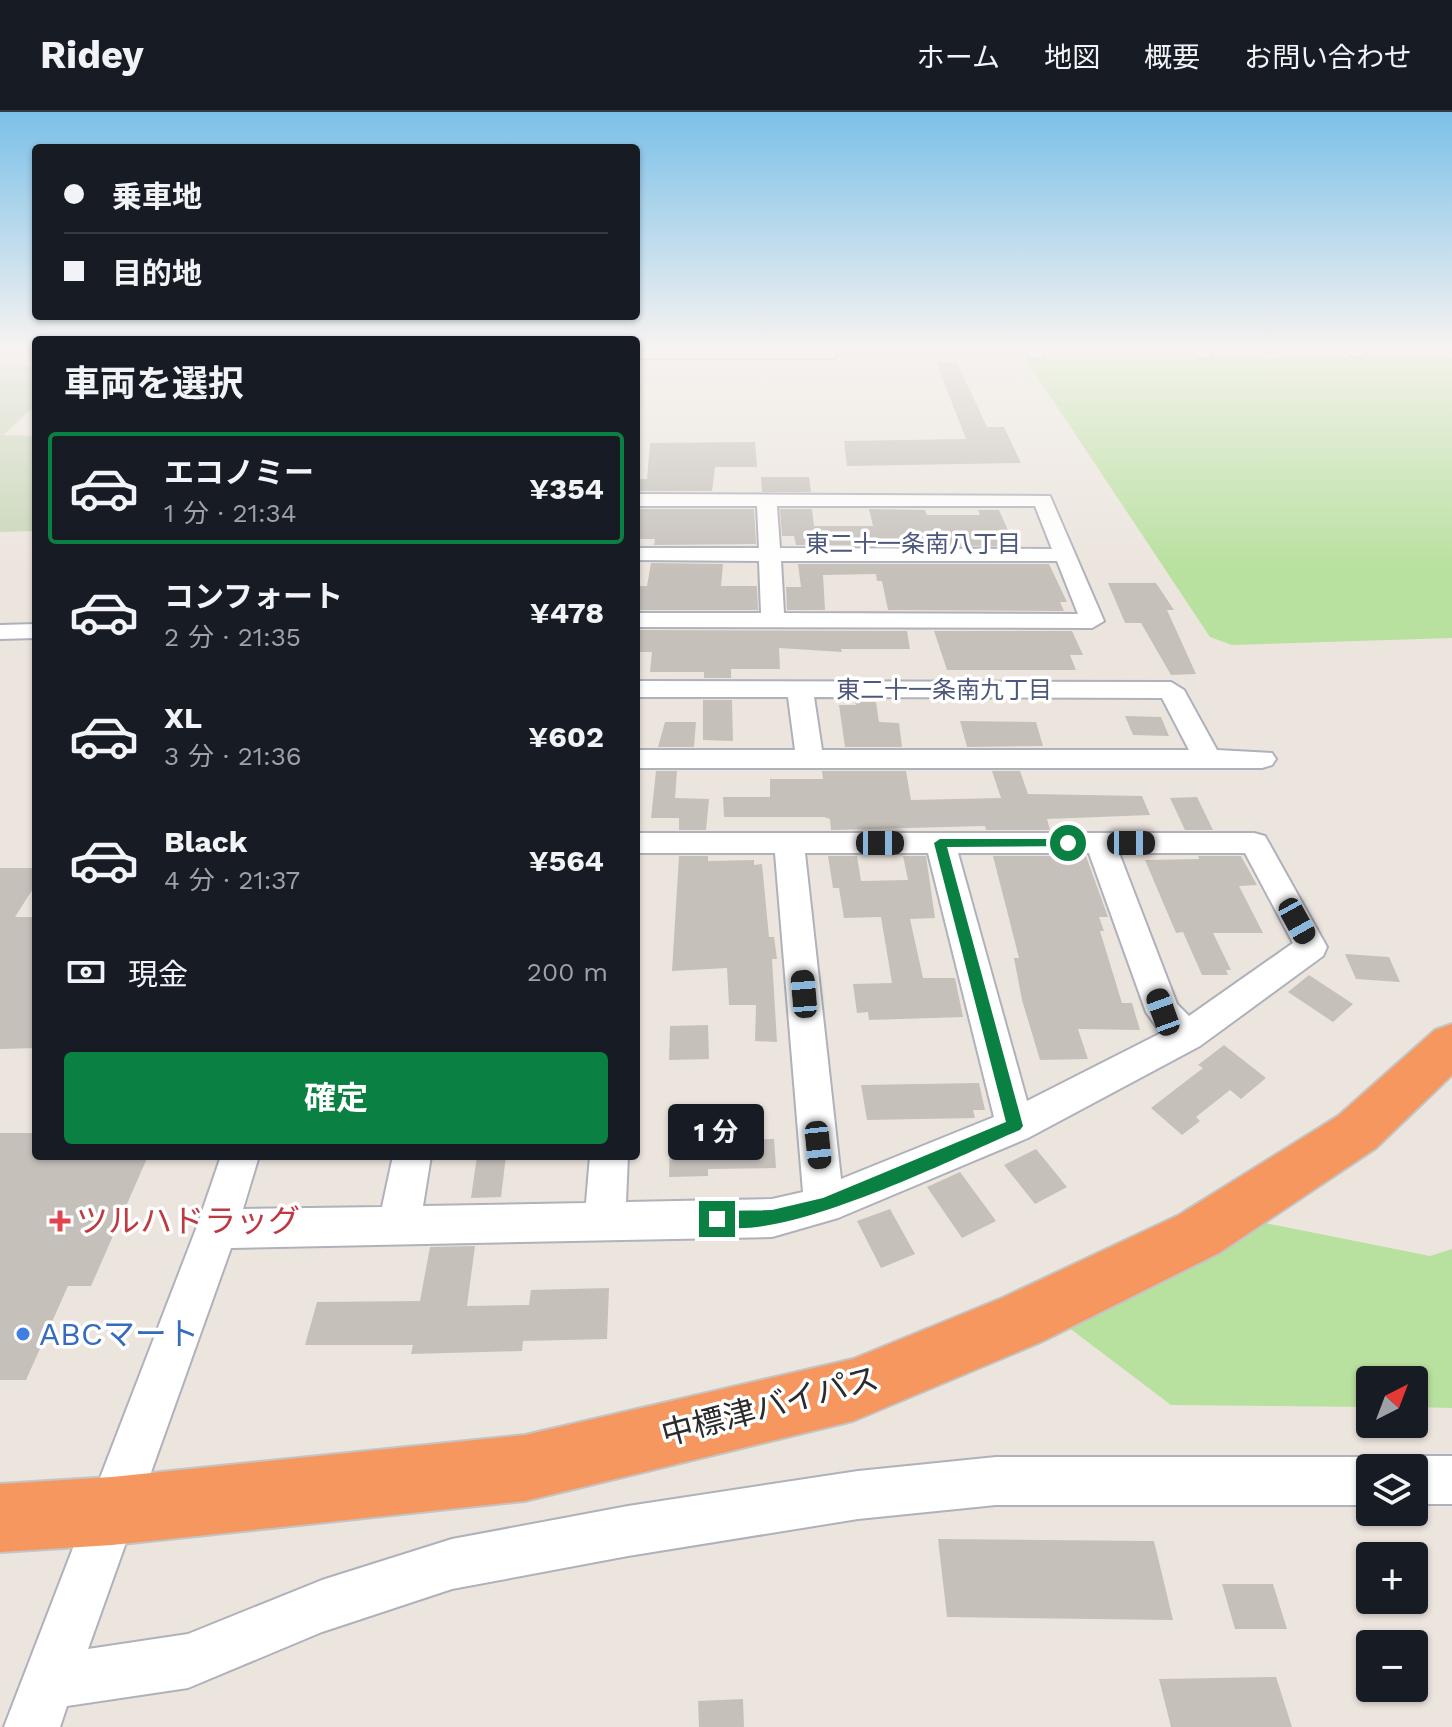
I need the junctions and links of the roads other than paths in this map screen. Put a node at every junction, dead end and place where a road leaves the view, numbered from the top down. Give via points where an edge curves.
1 (640, 500) edge
2 (767, 501) junction
3 (770, 553) junction
4 (640, 554) edge
5 (1066, 555) junction
6 (640, 620) edge
7 (773, 621) junction
8 (32, 631) edge
9 (0, 632) edge
10 (640, 689) edge
11 (800, 689) junction
12 (1207, 758) junction
13 (640, 759) edge
14 (810, 759) junction
15 (1262, 759) dead end
16 (640, 843) edge
17 (789, 843) junction
18 (940, 843) junction
19 (1100, 843) junction
20 (1187, 1036) junction
21 (1452, 1044) edge
22 (1015, 1126) junction
23 (239, 1160) edge
24 (411, 1160) edge
25 (609, 1160) edge
26 (824, 1205) junction
27 (605, 1221) junction
28 (399, 1225) junction
29 (217, 1229) junction
30 (1428, 1480) edge
31 (1452, 1480) edge
32 (1356, 1481) edge
33 (112, 1511) junction
34 (0, 1518) edge
35 (40, 1704) edge

1 - 2 street
2 - 3 street
2 - 5 street via 1043,500
3 - 4 street
3 - 5 street
3 - 7 street
5 - 7 street via 1092,621
6 - 7 street
8 - 9 street
10 - 11 street
11 - 12 street via 1171,690
11 - 14 street
12 - 14 street
12 - 15 street
13 - 14 street
16 - 17 street
17 - 18 street
17 - 26 street
18 - 19 street
18 - 22 street
19 - 20 street via 1163,1012
19 - 20 street via 1254,843 1311,947
20 - 22 street
21 - 33 highway, 中標津バイパス via 1357,1132 1199,1234 1020,1321 853,1390 525,1468
22 - 26 street
23 - 29 street
24 - 28 street
25 - 27 street
26 - 27 street via 772,1218
27 - 28 street
28 - 29 street
29 - 33 street
30 - 31 street
32 - 35 street via 996,1481 858,1495 628,1531 452,1564 322,1606 188,1661
33 - 34 highway, 中標津バイパス
33 - 35 street

